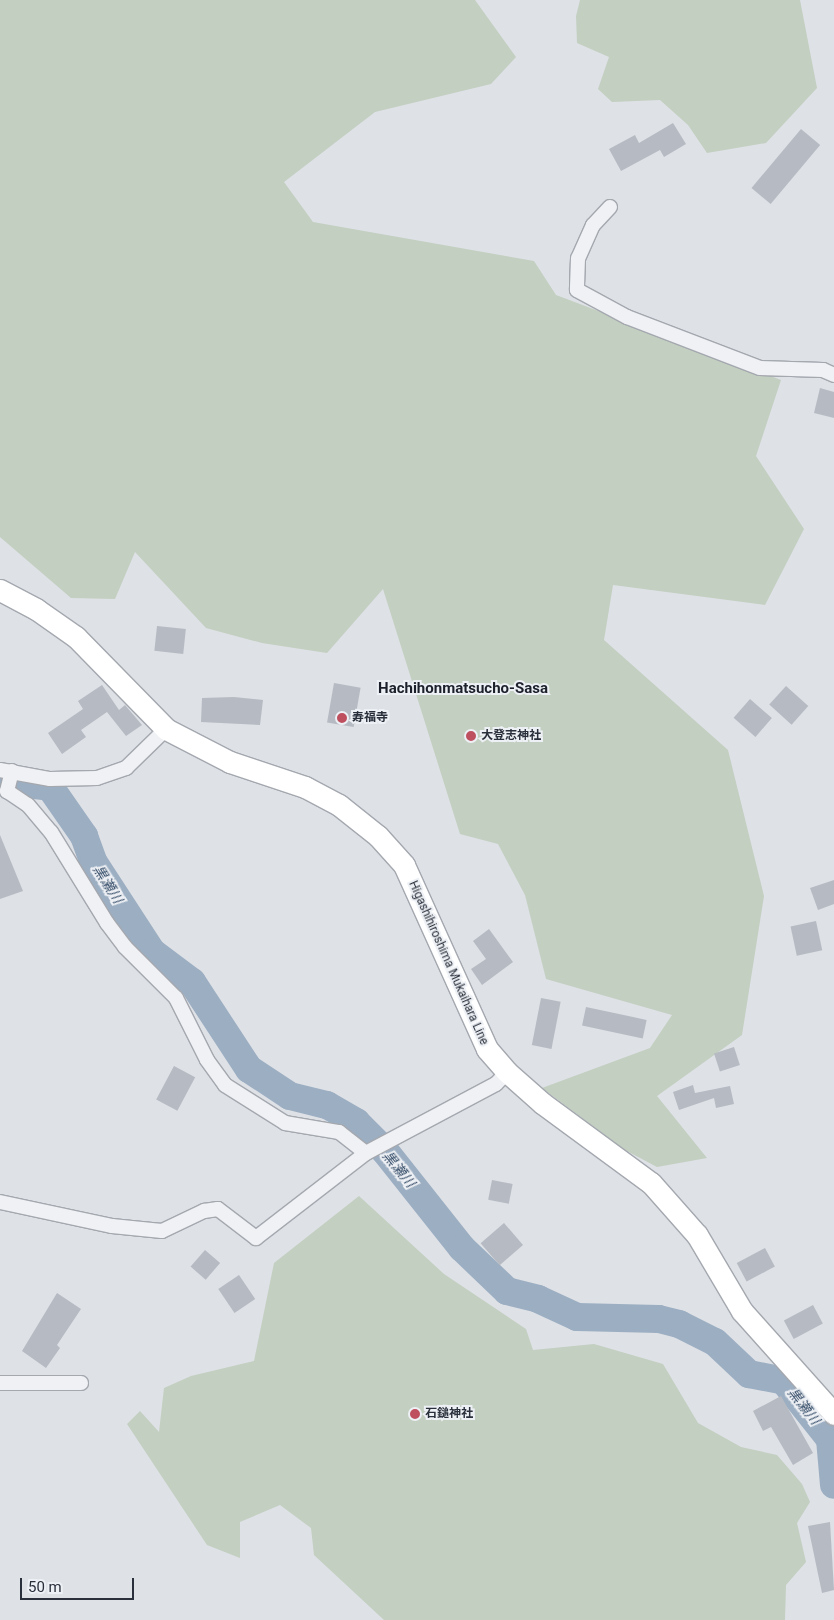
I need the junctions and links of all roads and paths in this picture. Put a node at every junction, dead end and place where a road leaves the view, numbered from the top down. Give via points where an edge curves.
1 (610, 207) dead end
2 (834, 375) edge
3 (0, 590) edge
4 (166, 729) junction
5 (6, 781) edge
6 (507, 1072) junction
7 (375, 1148) junction
8 (0, 1202) edge
9 (0, 1382) edge
10 (81, 1383) dead end
11 (834, 1414) edge

1 - 2 street via 593,225 578,258 577,290 627,317 760,368 823,370
3 - 4 main road, Higashihiroshima Mukaihara Line via 36,609 76,637
4 - 5 street via 126,768 97,778
4 - 6 main road, Higashihiroshima Mukaihara Line via 230,762 305,787 339,805 378,836 404,865 487,1049
5 - 7 street via 51,832 107,924 176,998 207,1060 224,1085 285,1123 339,1132
6 - 7 street via 496,1084 458,1106
6 - 11 main road, Higashihiroshima Mukaihara Line via 651,1183 697,1235 742,1311
7 - 8 street via 256,1238 218,1208 204,1211 162,1231 112,1226
9 - 10 street

